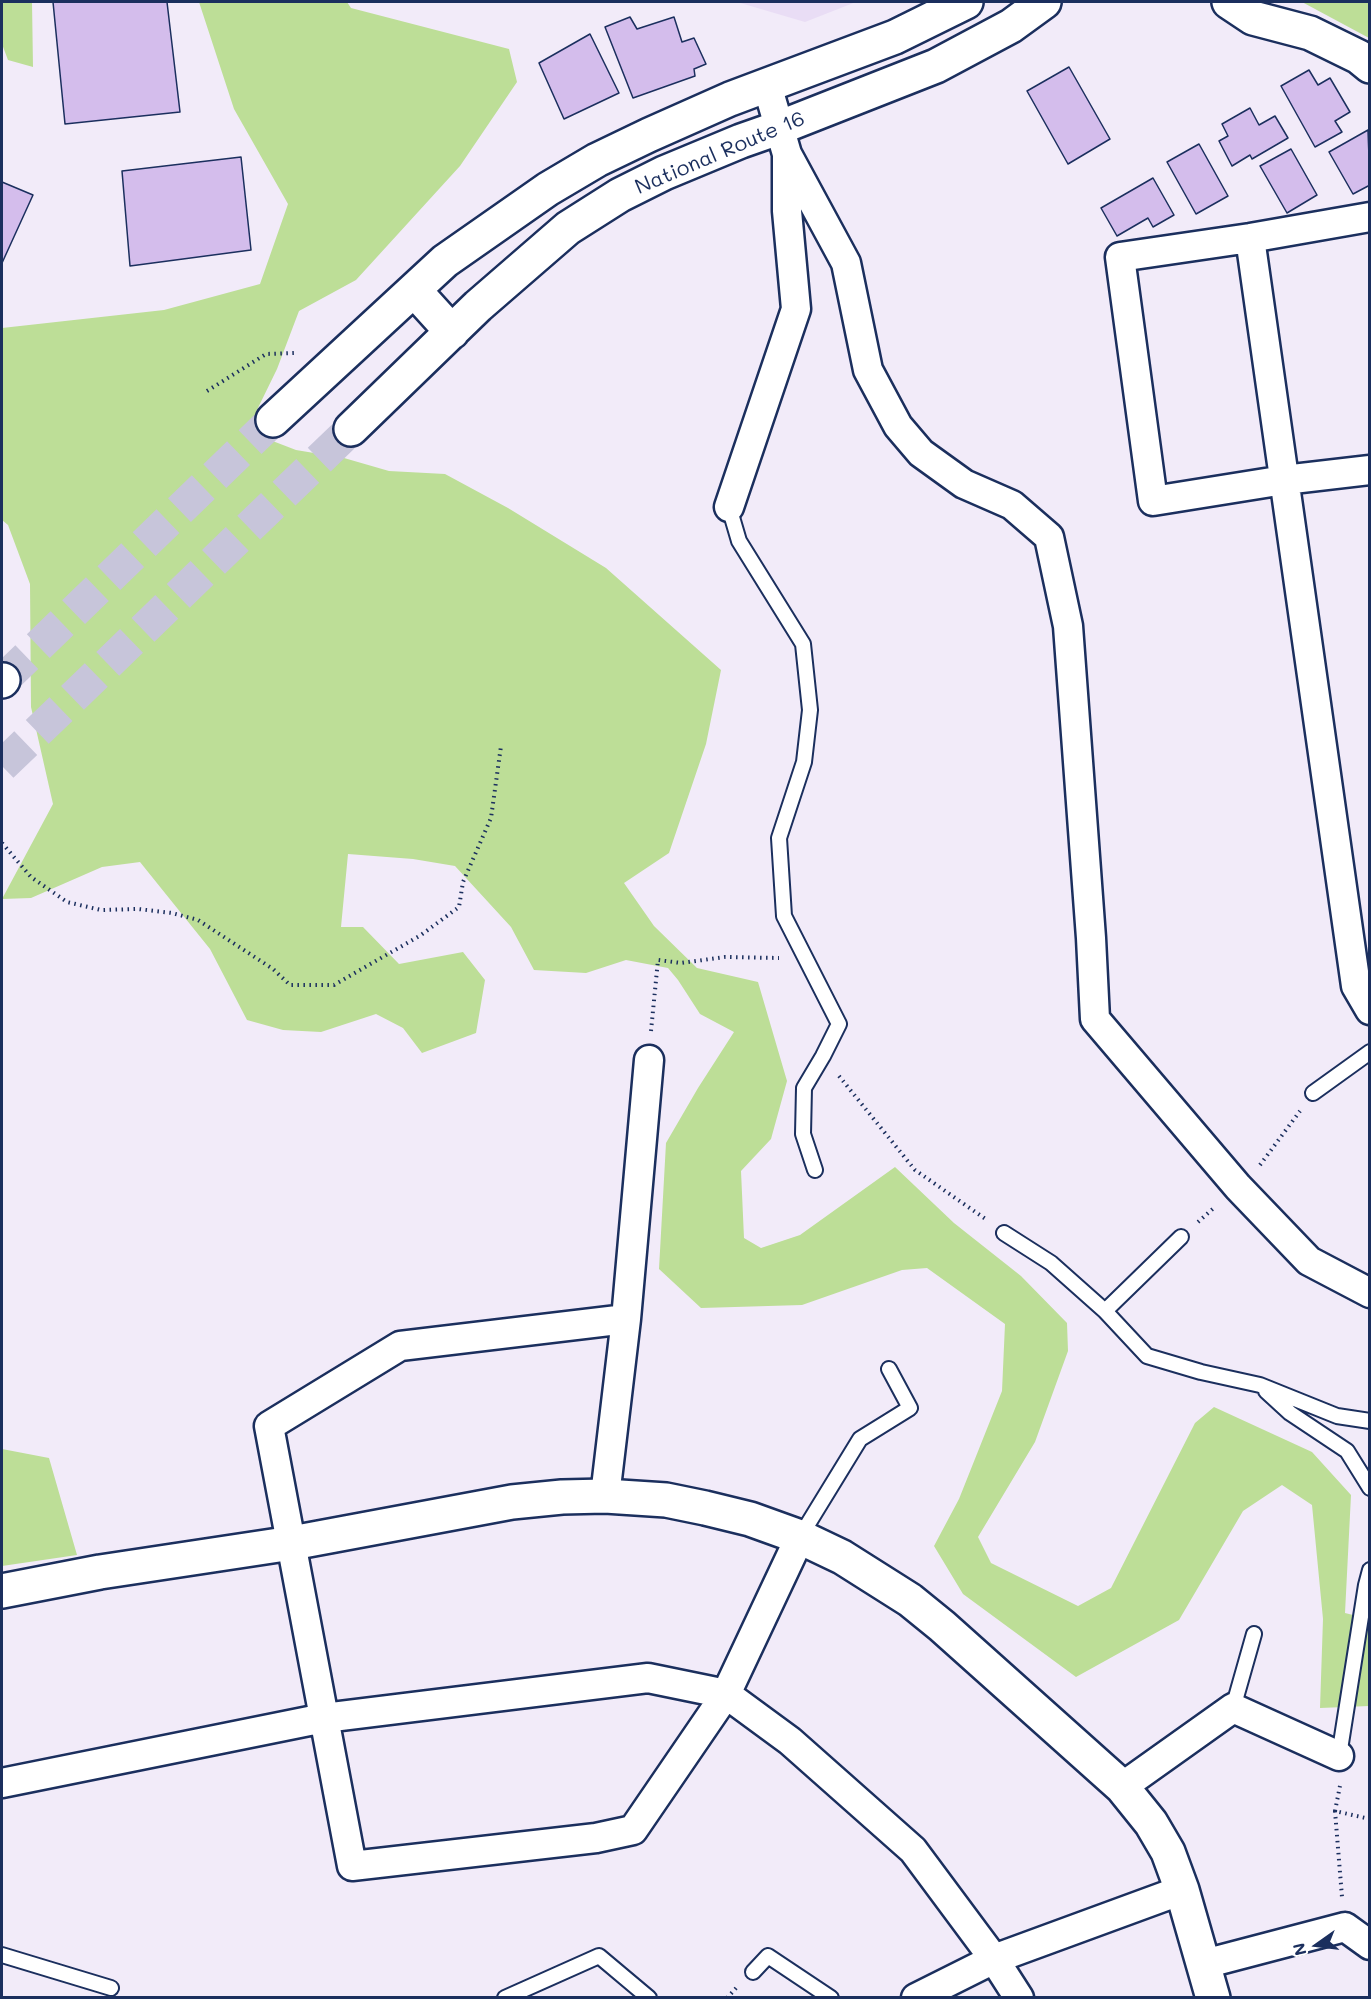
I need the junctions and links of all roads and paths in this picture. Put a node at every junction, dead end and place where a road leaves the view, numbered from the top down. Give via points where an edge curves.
1 (966, 2) edge
2 (1044, 2) edge
3 (1229, 2) edge
4 (1370, 66) edge
5 (767, 85) junction
6 (784, 140) junction
7 (1370, 218) edge
8 (1250, 238) junction
9 (414, 290) junction
10 (452, 332) junction
11 (297, 353) dead end
12 (207, 391) dead end
13 (273, 420) tunnel mouth
14 (351, 429) tunnel mouth
15 (1370, 470) edge
16 (1284, 480) junction
17 (729, 507) joint
18 (501, 746) dead end
19 (2, 843) edge
20 (807, 959) junction
21 (1370, 1010) edge
22 (1370, 1052) edge
23 (823, 1056) junction
24 (649, 1060) joint
25 (1313, 1093) joint
26 (815, 1170) dead end
27 (1238, 1187) junction
28 (1004, 1233) joint
29 (1181, 1237) joint
30 (1370, 1293) edge
31 (1105, 1311) junction
32 (626, 1319) junction
33 (889, 1369) dead end
34 (1260, 1385) junction
35 (1370, 1421) edge
36 (1370, 1488) edge
37 (605, 1496) junction
38 (800, 1537) junction
39 (292, 1543) junction
40 (1370, 1570) edge
41 (2, 1591) edge
42 (1254, 1634) dead end
43 (726, 1694) junction
44 (1233, 1708) junction
45 (324, 1718) junction
46 (1339, 1756) junction
47 (2, 1783) edge
48 (1122, 1787) junction
49 (1335, 1811) junction
50 (1370, 1819) edge
51 (1182, 1890) junction
52 (1345, 1927) junction
53 (1370, 1945) edge
54 (2, 1955) edge
55 (994, 1959) junction
56 (1204, 1964) junction
57 (753, 1972) dead end
58 (111, 1988) dead end
59 (505, 1998) edge
60 (649, 1998) edge
61 (831, 1998) edge
62 (916, 1998) edge
63 (1019, 1998) edge
64 (1214, 1998) edge

1 - 5 main road, National Route 16 via 895,37
2 - 6 main road, National Route 16 via 1011,26 936,66
3 - 4 main road via 1253,18 1310,33
5 - 6 street
5 - 9 main road, National Route 16 via 597,160 445,261
6 - 10 main road, National Route 16 via 741,141 664,173 612,201 568,228
6 - 17 street via 796,309
6 - 27 street via 846,263 868,370 898,426 929,459 964,484 1012,505 1049,537 1068,627 1095,1019
7 - 8 street
8 - 16 street
8 - 16 street via 1119,257 1153,501
9 - 10 main road
9 - 13 main road, National Route 16
10 - 14 main road, National Route 16
11 - 12 path via 266,354
15 - 16 street
16 - 21 street via 1356,986
17 - 20 lane via 739,541 802,644 810,710 804,762 779,838 784,916
18 - 19 path via 491,818 463,882 459,907 421,935 334,985 290,985 273,969 198,920 138,909 100,910 67,902 32,878
20 - 23 lane via 838,1024
20 - 24 path via 725,957 681,963 658,960
22 - 25 lane
23 - 26 lane via 804,1088 803,1134
23 - 28 path via 915,1170
24 - 32 street
25 - 27 path via 1263,1162
27 - 29 path
27 - 30 street via 1309,1261
28 - 31 lane via 1051,1263
29 - 31 lane
31 - 34 lane via 1147,1356
32 - 37 street
32 - 39 street via 400,1346 269,1426
33 - 38 lane via 910,1408 860,1439
34 - 35 lane via 1337,1416
34 - 36 lane via 1290,1413 1347,1451
37 - 38 main road via 666,1500 705,1508
37 - 39 main road via 512,1502
38 - 43 street
38 - 48 main road via 842,1557 910,1600
39 - 41 main road
39 - 45 street
40 - 46 lane
42 - 44 lane
43 - 45 street via 648,1677
43 - 45 street via 633,1830 596,1838 351,1866
43 - 55 street via 790,1740 913,1850
44 - 46 street
44 - 48 street
45 - 47 street
46 - 49 path via 1343,1775
48 - 51 main road via 1168,1852
49 - 50 path
49 - 52 path
51 - 55 street
51 - 56 main road
52 - 53 street
52 - 56 street
54 - 58 lane
55 - 62 street
55 - 63 street
56 - 64 main road
57 - 61 lane via 768,1956
59 - 60 lane via 599,1956

